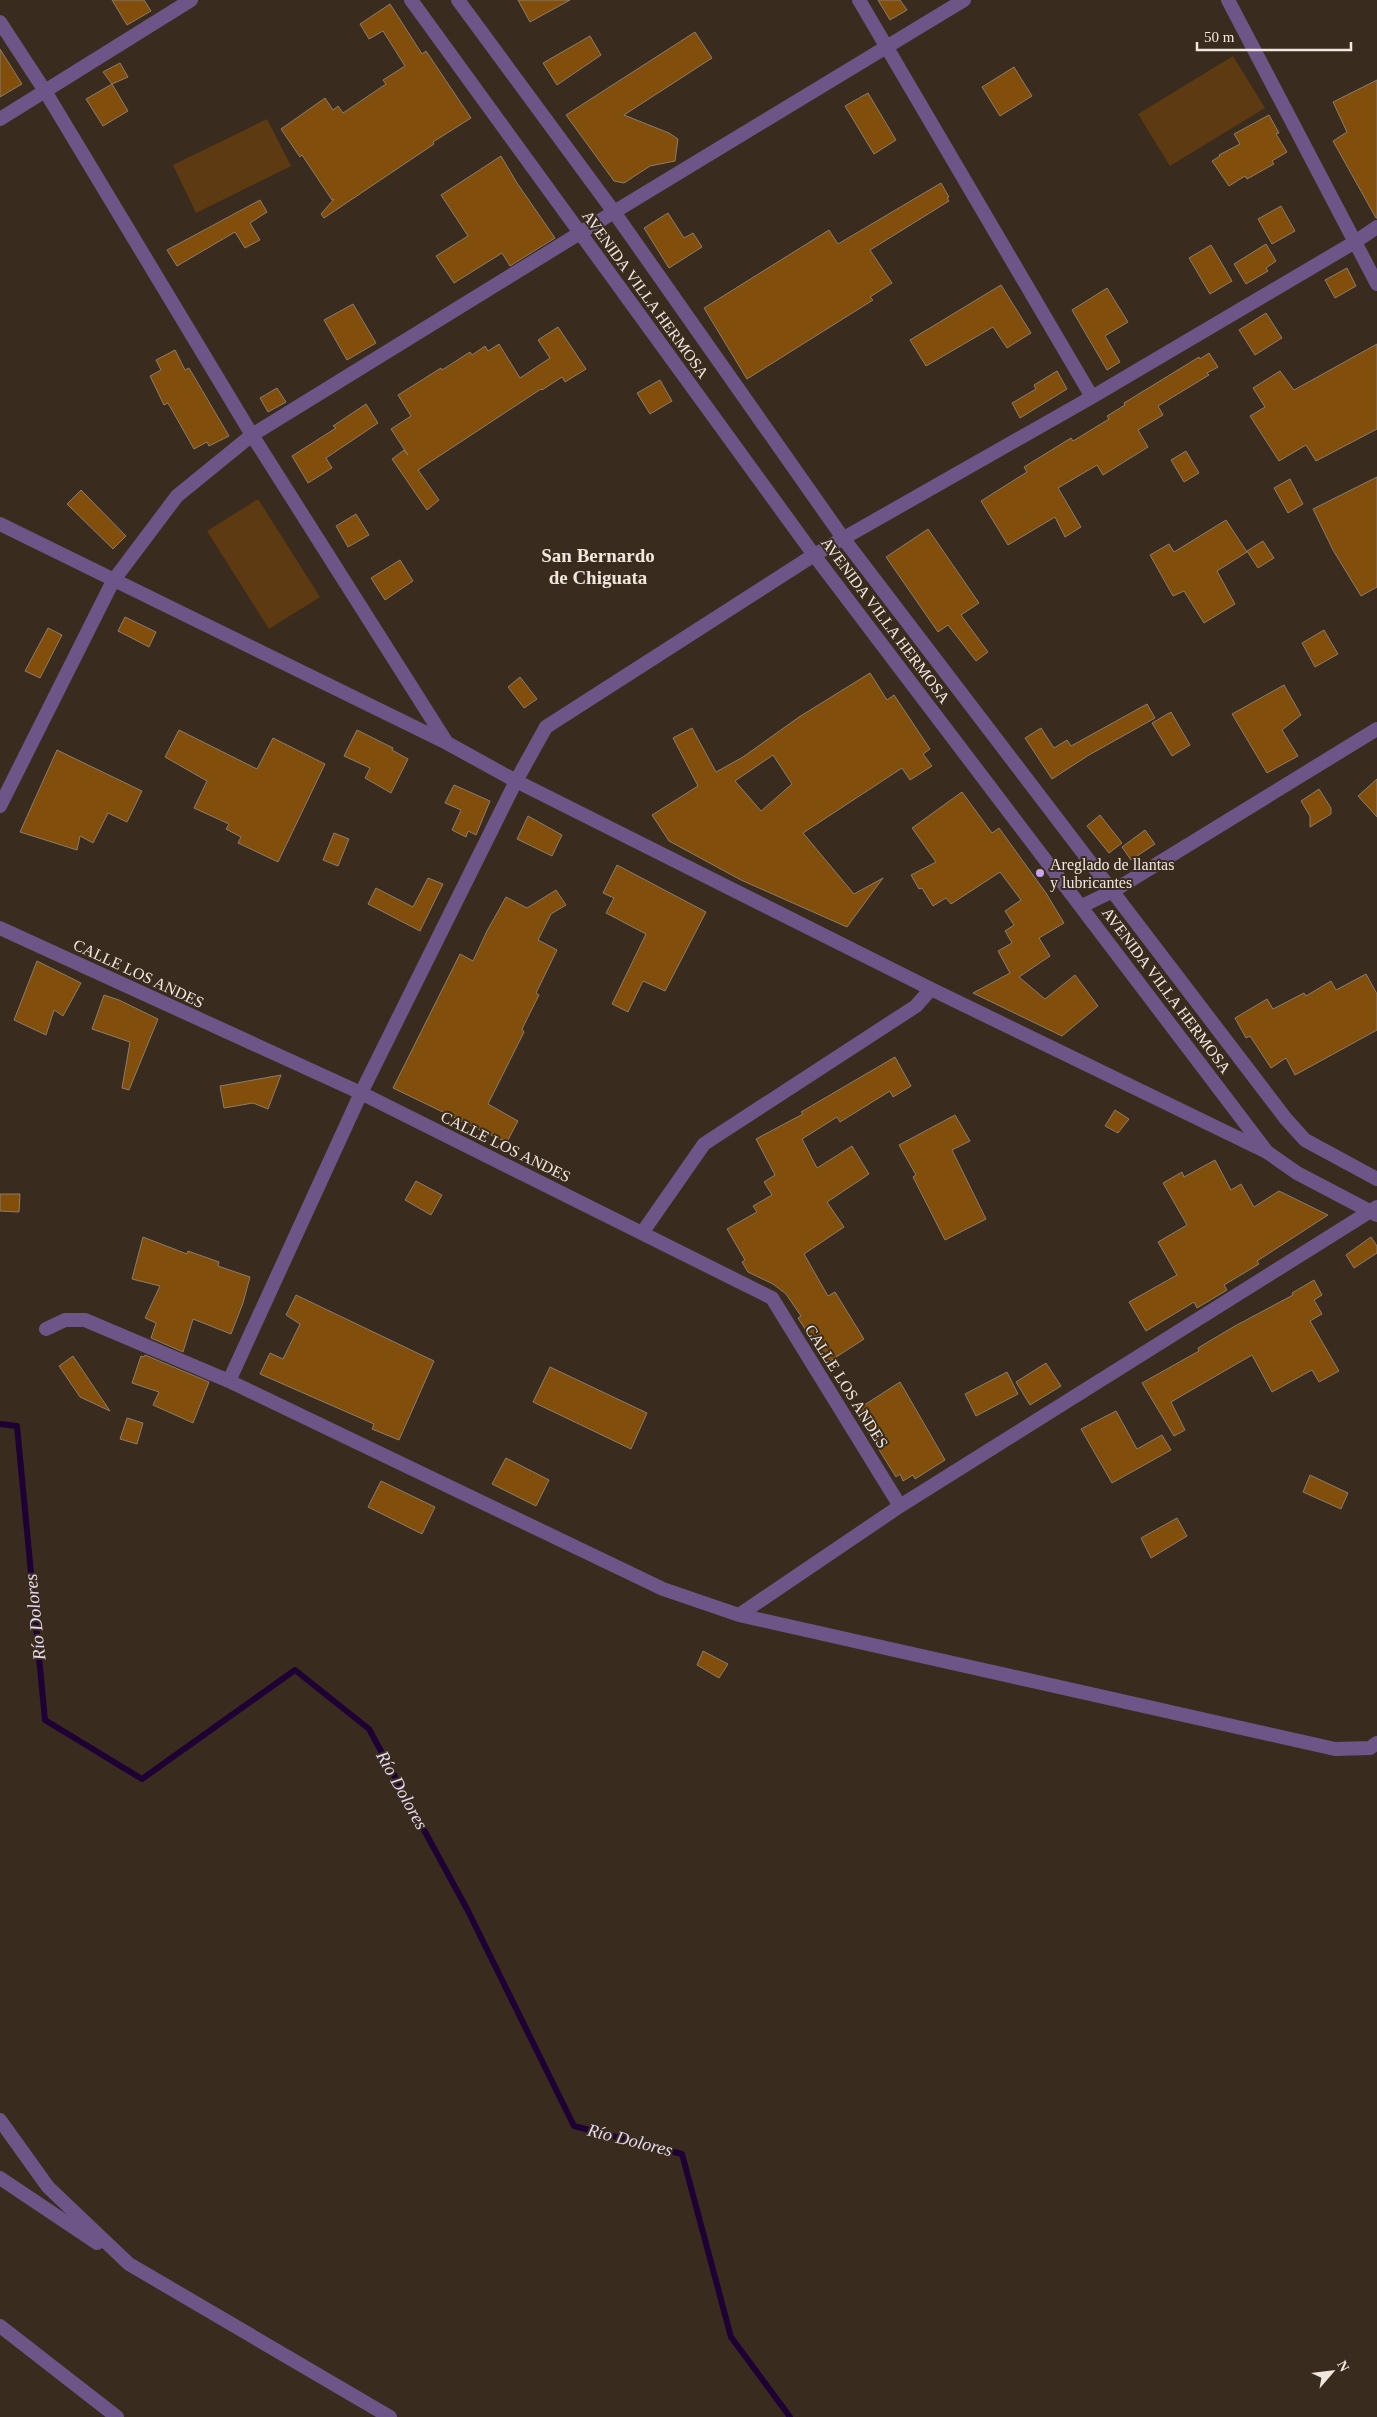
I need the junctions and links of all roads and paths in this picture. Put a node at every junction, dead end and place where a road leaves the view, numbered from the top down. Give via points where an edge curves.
1 (191, 0) edge
2 (411, 0) edge
3 (458, 0) edge
4 (859, 0) edge
5 (964, 0) edge
6 (1228, 0) edge
7 (0, 22) edge
8 (887, 47) junction
9 (45, 91) junction
10 (0, 119) edge
11 (614, 212) junction
12 (1377, 227) edge
13 (581, 234) junction
14 (1355, 242) junction
15 (1377, 284) edge
16 (1092, 397) junction
17 (252, 435) junction
18 (0, 524) edge
19 (843, 538) junction
20 (814, 555) junction
21 (113, 581) junction
22 (1377, 729) edge
23 (447, 743) junction
24 (516, 781) junction
25 (0, 806) edge
26 (1113, 891) junction
27 (1082, 906) junction
28 (0, 928) edge
29 (931, 989) junction
30 (361, 1093) junction
31 (1268, 1152) junction
32 (1377, 1179) edge
33 (1374, 1210) edge
34 (642, 1233) junction
35 (46, 1330) dead end
36 (229, 1381) junction
37 (900, 1506) junction
38 (739, 1615) junction
39 (1377, 1743) edge
40 (0, 2120) edge
41 (0, 2178) edge
42 (129, 2264) junction
43 (0, 2326) edge
44 (117, 2417) edge
45 (390, 2417) edge

1 - 9 street
2 - 13 street, AVENIDA VILLA HERMOSA
3 - 11 street, AVENIDA VILLA HERMOSA
4 - 8 street
5 - 8 street
6 - 14 street
7 - 9 street
8 - 11 street
8 - 16 street
9 - 10 street
9 - 17 street
11 - 13 street
11 - 19 street, AVENIDA VILLA HERMOSA
12 - 14 street
13 - 17 street
13 - 20 street, AVENIDA VILLA HERMOSA
14 - 15 street
14 - 16 street
16 - 19 street
17 - 21 street via 177,496
17 - 23 street
18 - 21 street
19 - 20 street
19 - 26 street, AVENIDA VILLA HERMOSA
20 - 24 street via 546,727
20 - 27 street, AVENIDA VILLA HERMOSA
21 - 23 street
21 - 25 street
22 - 26 street
23 - 24 street
24 - 29 street
24 - 30 street
26 - 27 street
26 - 32 street, AVENIDA VILLA HERMOSA via 1305,1140
27 - 31 street, AVENIDA VILLA HERMOSA
28 - 30 street, CALLE LOS ANDES
29 - 31 street
29 - 34 street via 916,1006 704,1144
30 - 34 street, CALLE LOS ANDES
30 - 36 street
31 - 33 street, AVENIDA VILLA HERMOSA via 1297,1173
33 - 37 street
34 - 37 street, CALLE LOS ANDES via 772,1298
35 - 36 street via 65,1320 85,1320
36 - 38 street via 663,1589
37 - 38 street
38 - 39 street via 1335,1749 1370,1748
40 - 42 street via 48,2187
41 - 42 street
42 - 45 street
43 - 44 street

